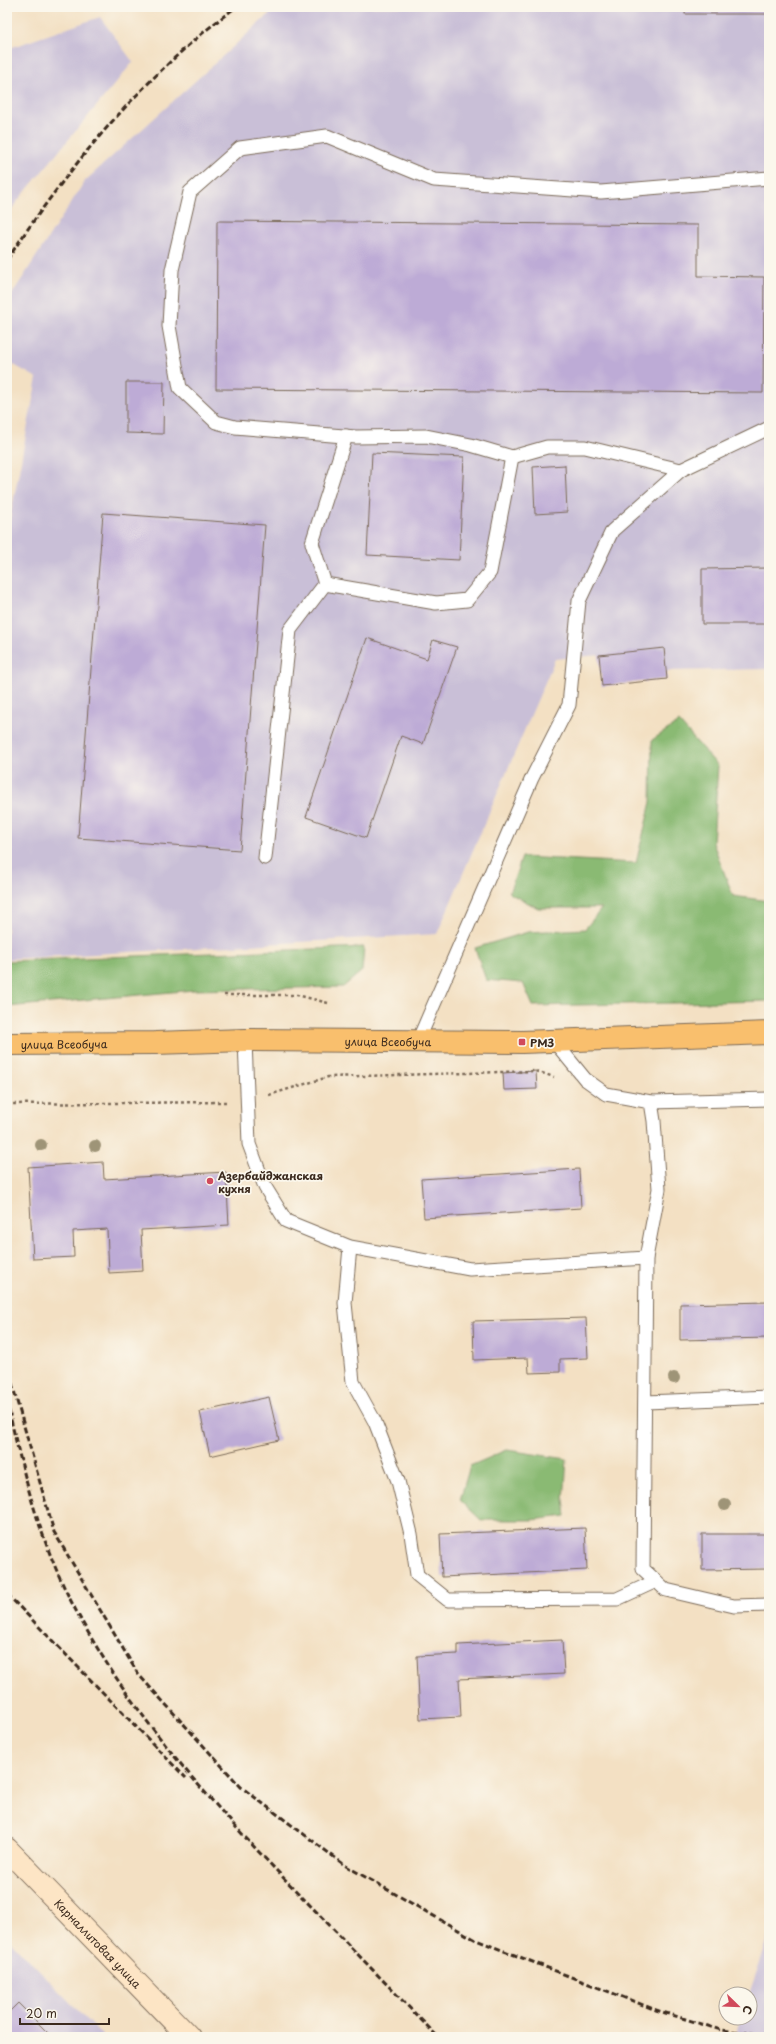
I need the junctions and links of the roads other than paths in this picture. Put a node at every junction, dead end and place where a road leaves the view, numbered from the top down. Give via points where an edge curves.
1 (769, 178) edge
2 (769, 428) edge
3 (346, 436) junction
4 (512, 457) junction
5 (682, 470) junction
6 (325, 584) junction
7 (265, 858) dead end
8 (769, 1033) edge
9 (245, 1040) junction
10 (418, 1041) junction
11 (554, 1041) junction
12 (7, 1044) edge
13 (769, 1099) edge
14 (651, 1102) junction
15 (350, 1247) junction
16 (646, 1258) junction
17 (769, 1397) edge
18 (646, 1402) junction
19 (656, 1581) junction
20 (769, 1605) edge
21 (7, 1849) edge
22 (188, 2037) edge

1 - 3 lane via 601,192 434,180 327,136 240,148 190,192 172,277 170,326 180,388 216,422 235,428
2 - 5 lane
3 - 4 lane via 426,436
3 - 6 lane via 312,543
4 - 5 lane via 547,447 585,447
4 - 6 lane via 490,572 467,600 436,603
5 - 10 lane via 612,531 579,601 569,705 532,778
6 - 7 lane via 290,630
8 - 11 main road, улица Всеобуча
9 - 10 main road, улица Всеобуча
9 - 12 main road, улица Всеобуча
9 - 15 lane via 249,1144 265,1187 286,1221
10 - 11 main road, улица Всеобуча
11 - 14 lane via 585,1080 606,1094
13 - 14 lane
14 - 16 lane via 658,1189
15 - 16 lane via 470,1269
15 - 19 lane via 345,1303 353,1382 375,1422 398,1481 417,1575 448,1600 617,1599
16 - 18 lane
17 - 18 lane
18 - 19 lane via 643,1570
19 - 20 lane via 666,1590 734,1606
21 - 22 street, Карналлитовая улица

